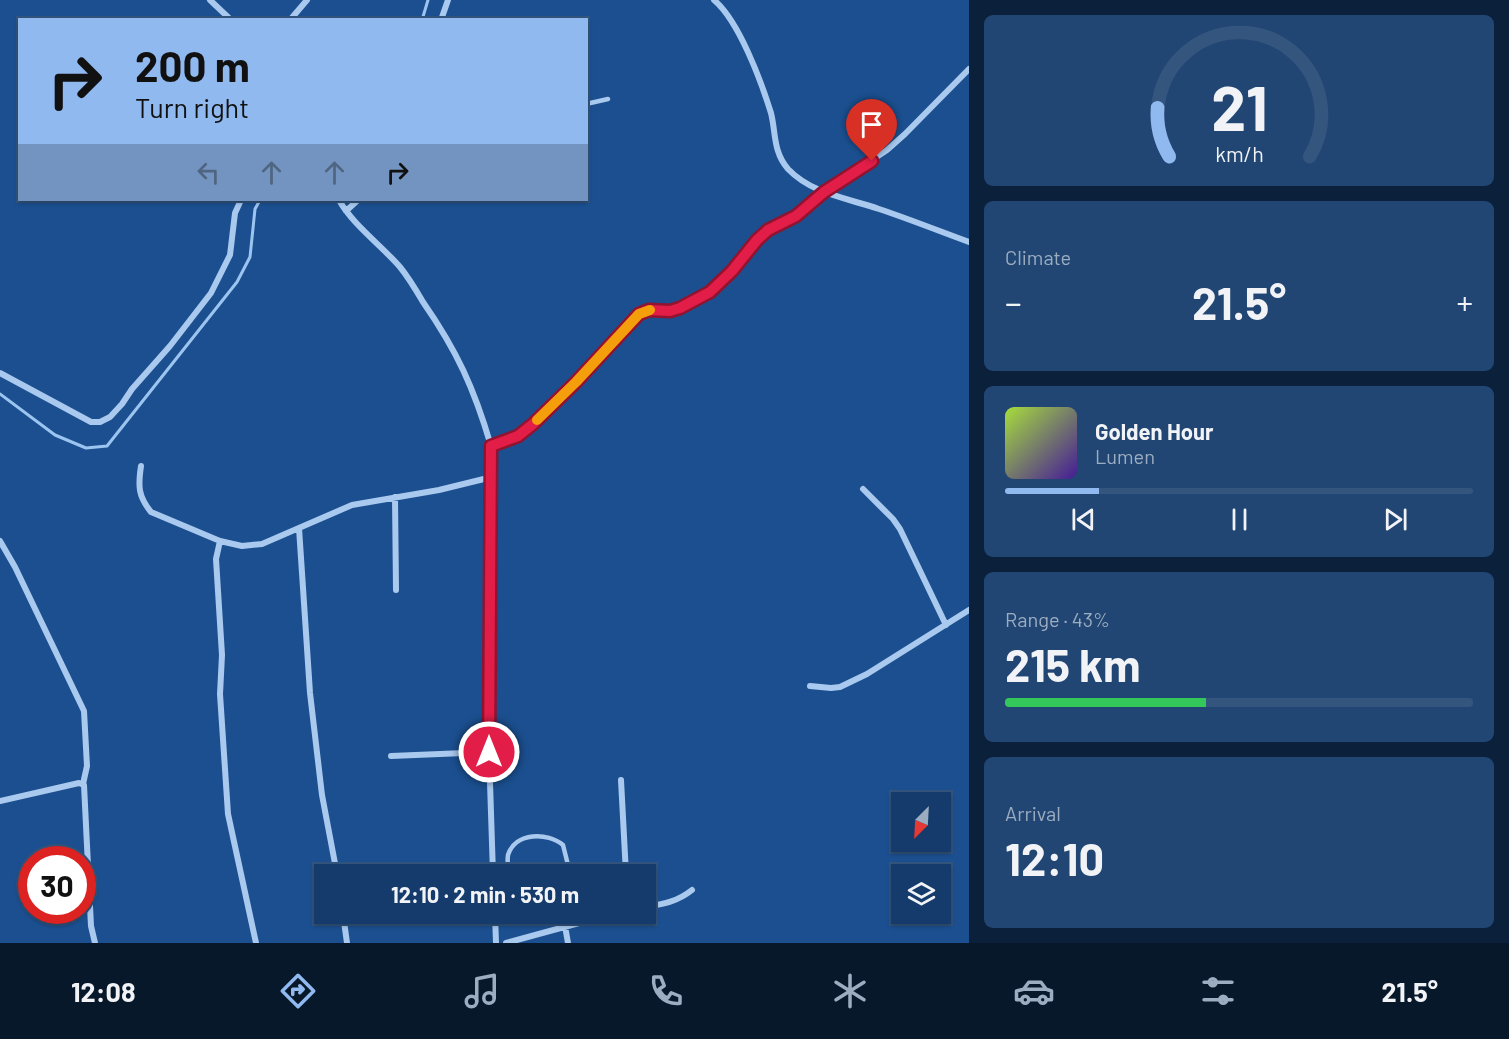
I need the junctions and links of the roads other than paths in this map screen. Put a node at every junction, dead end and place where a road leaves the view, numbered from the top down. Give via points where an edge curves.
1 (210, 0) edge
2 (307, 0) edge
3 (448, 0) edge
4 (714, 0) edge
5 (229, 18) edge
6 (292, 18) edge
7 (442, 18) edge
8 (969, 69) edge
9 (608, 99) dead end
10 (588, 104) edge
11 (824, 192) junction
12 (241, 201) edge
13 (340, 201) edge
14 (357, 201) edge
15 (346, 212) junction
16 (969, 242) edge
17 (0, 373) edge
18 (491, 446) junction
19 (141, 466) dead end
20 (492, 477) junction
21 (863, 489) dead end
22 (395, 497) junction
23 (299, 528) junction
24 (0, 541) edge
25 (220, 541) junction
26 (396, 590) dead end
27 (969, 610) edge
28 (946, 626) junction
29 (810, 686) dead end
30 (489, 752) junction
31 (391, 756) dead end
32 (621, 780) dead end
33 (83, 784) junction
34 (0, 801) edge
35 (335, 864) edge
36 (493, 864) edge
37 (508, 864) edge
38 (568, 864) edge
39 (625, 864) edge
40 (692, 890) dead end
41 (656, 905) edge
42 (344, 924) edge
43 (495, 924) edge
44 (574, 924) edge
45 (566, 926) junction
46 (95, 943) edge
47 (256, 943) edge
48 (347, 943) edge
49 (496, 943) edge
50 (506, 943) edge
51 (568, 943) edge

1 - 5 street
2 - 6 street
3 - 7 street
4 - 11 street via 741,36 771,114 775,145 784,163 805,183
8 - 11 street via 887,150
9 - 10 lane
11 - 16 street
11 - 18 street via 796,216 768,230 710,292 680,308 639,314 533,424 518,436
12 - 17 street via 235,213 230,255 211,293 110,417 92,422
13 - 15 street
14 - 15 street
15 - 18 street via 402,269 448,338 478,402
18 - 20 street
19 - 25 street via 138,485 151,512
20 - 22 street
20 - 30 street
21 - 28 street via 900,529
22 - 23 street via 352,505
22 - 26 street
23 - 25 street via 262,544 242,546
23 - 35 street via 310,693
24 - 33 street via 84,711 87,766
25 - 47 street via 216,559 228,814
27 - 28 street
28 - 29 street via 840,687
30 - 31 street
30 - 36 street
32 - 39 street
33 - 34 street
33 - 46 street
37 - 38 lane via 511,848 536,836 552,837 563,844
40 - 41 street
42 - 48 street
43 - 49 street
44 - 45 street
45 - 50 street
45 - 51 street

